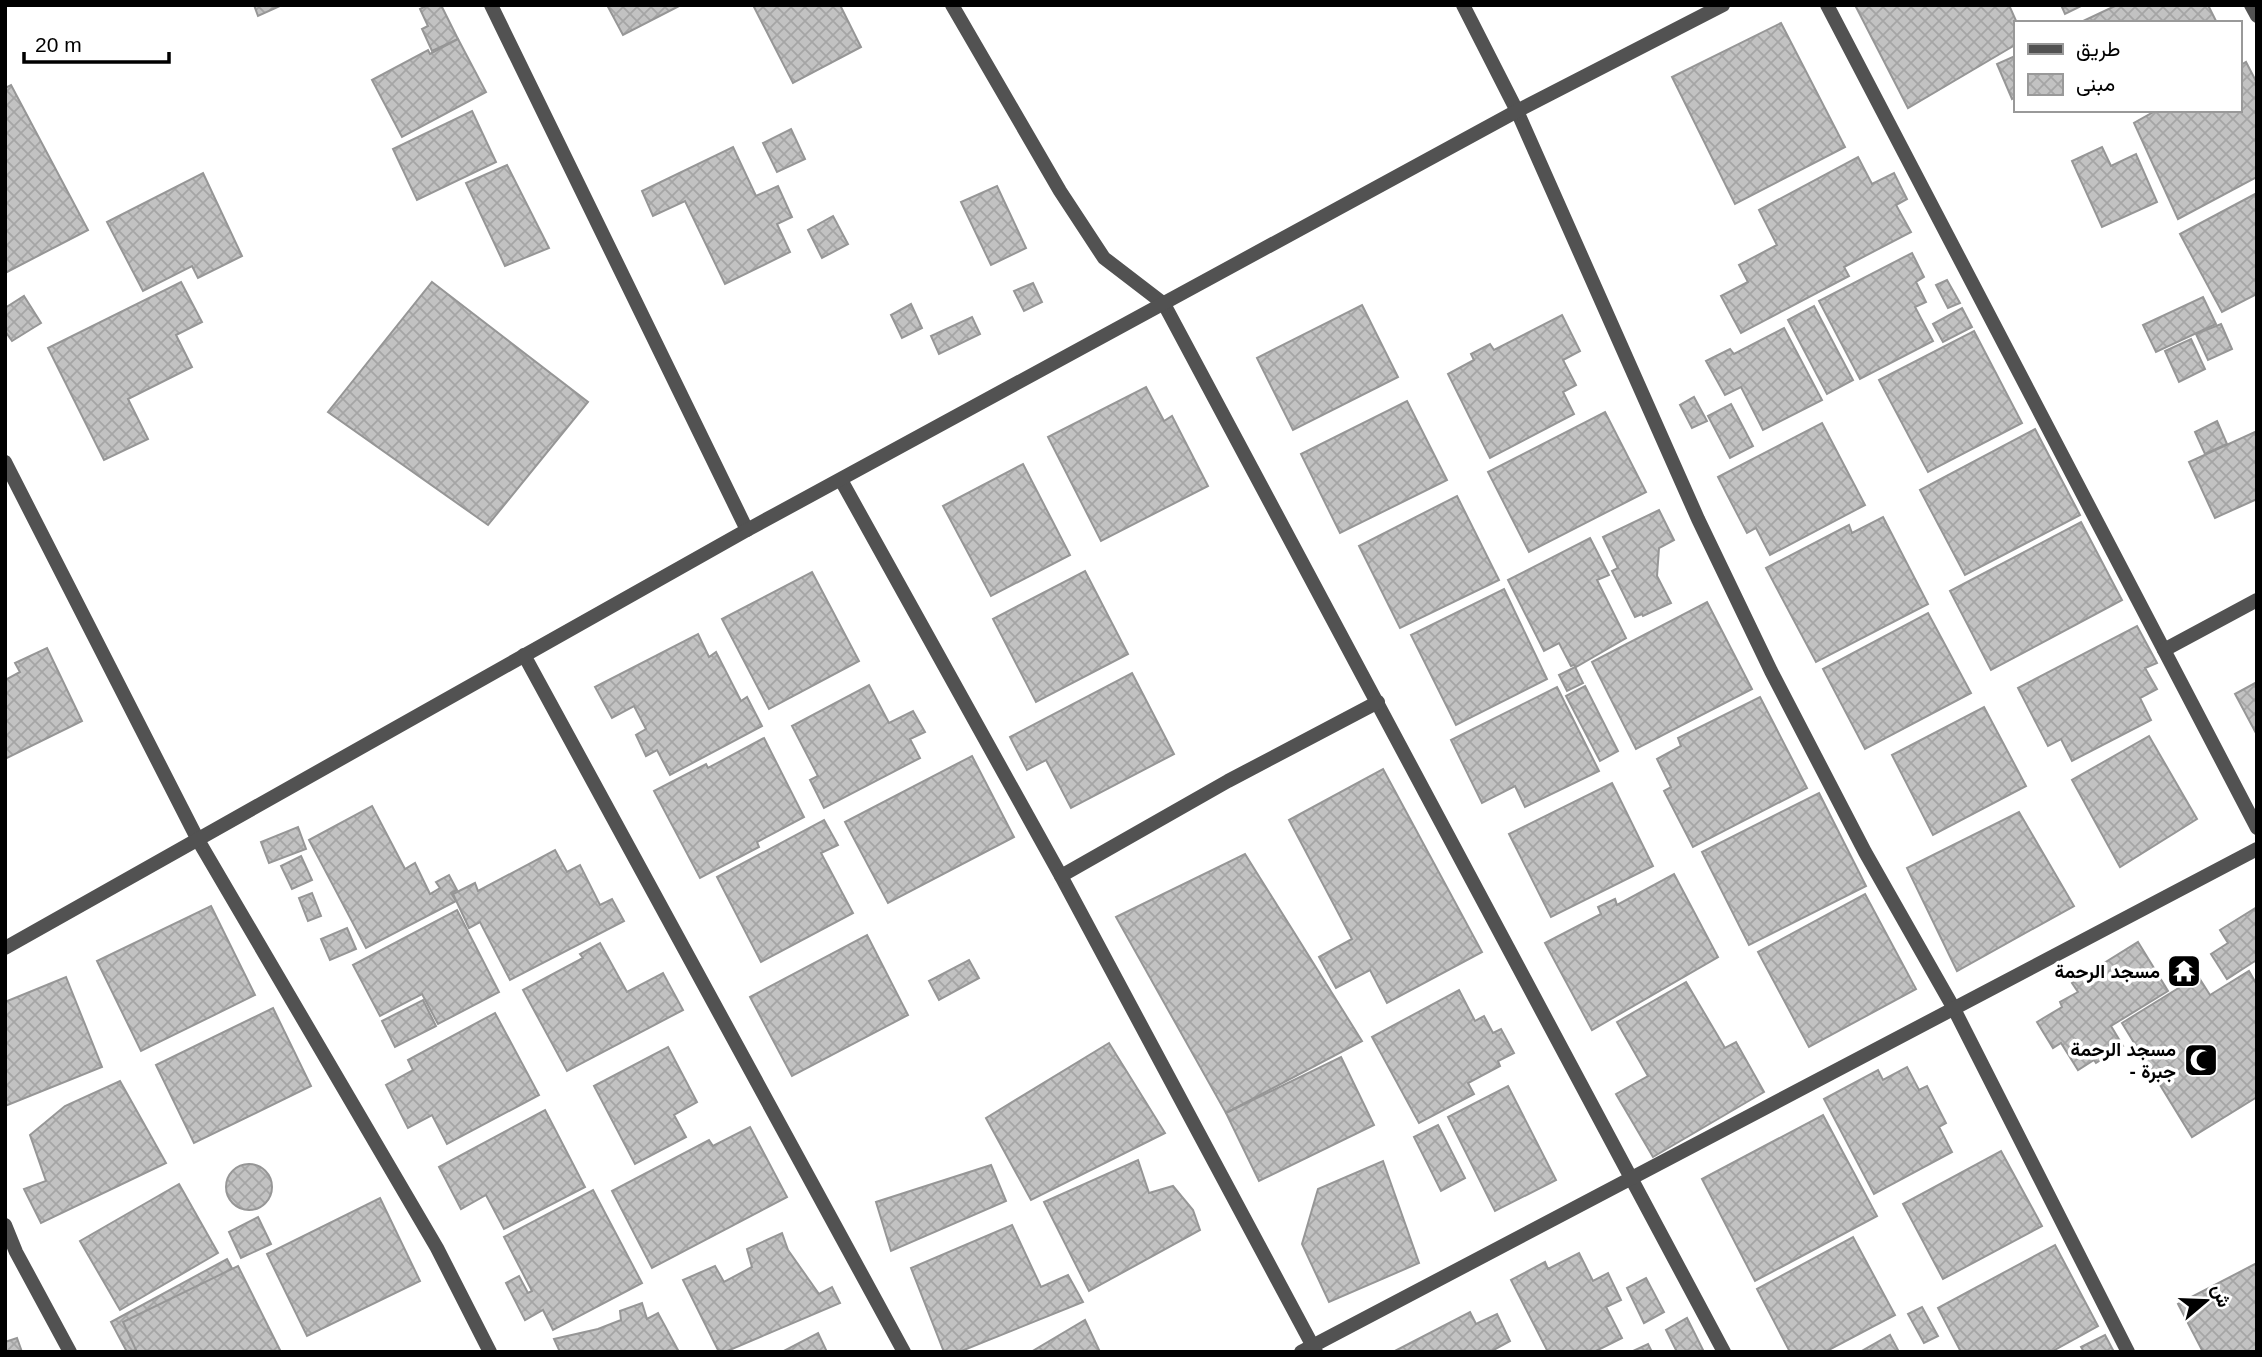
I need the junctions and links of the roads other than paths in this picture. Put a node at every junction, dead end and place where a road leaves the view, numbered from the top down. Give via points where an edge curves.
1 (491, 5) edge
2 (952, 5) edge
3 (1463, 5) edge
4 (1723, 5) edge
5 (1827, 5) edge
6 (2251, 5) edge
7 (2257, 16) edge
8 (1517, 111) junction
9 (1164, 304) junction
10 (5, 462) edge
11 (842, 480) junction
12 (747, 530) junction
13 (2257, 600) edge
14 (2164, 650) junction
15 (524, 655) junction
16 (1378, 702) junction
17 (2257, 828) edge
18 (198, 840) junction
19 (2257, 849) edge
20 (1060, 876) junction
21 (5, 948) edge
22 (1953, 1007) junction
23 (1632, 1179) junction
24 (5, 1225) edge
25 (1310, 1350) edge
26 (70, 1352) edge
27 (490, 1352) edge
28 (904, 1352) edge
29 (1724, 1352) edge
30 (2128, 1352) edge

1 - 12 street
2 - 9 street via 1104,258
3 - 8 street
4 - 8 street
5 - 14 street
6 - 7 street
8 - 9 street
8 - 22 street via 1698,519 1771,671 1865,852
9 - 11 street
9 - 16 street
10 - 18 street
11 - 12 street
11 - 20 street
12 - 15 street
13 - 14 street
14 - 17 street
15 - 18 street
15 - 28 street
16 - 20 street
16 - 23 street
18 - 21 street
18 - 27 street via 437,1248
19 - 22 street
20 - 25 street
22 - 23 street
22 - 30 street
23 - 25 street
23 - 29 street
24 - 26 street

